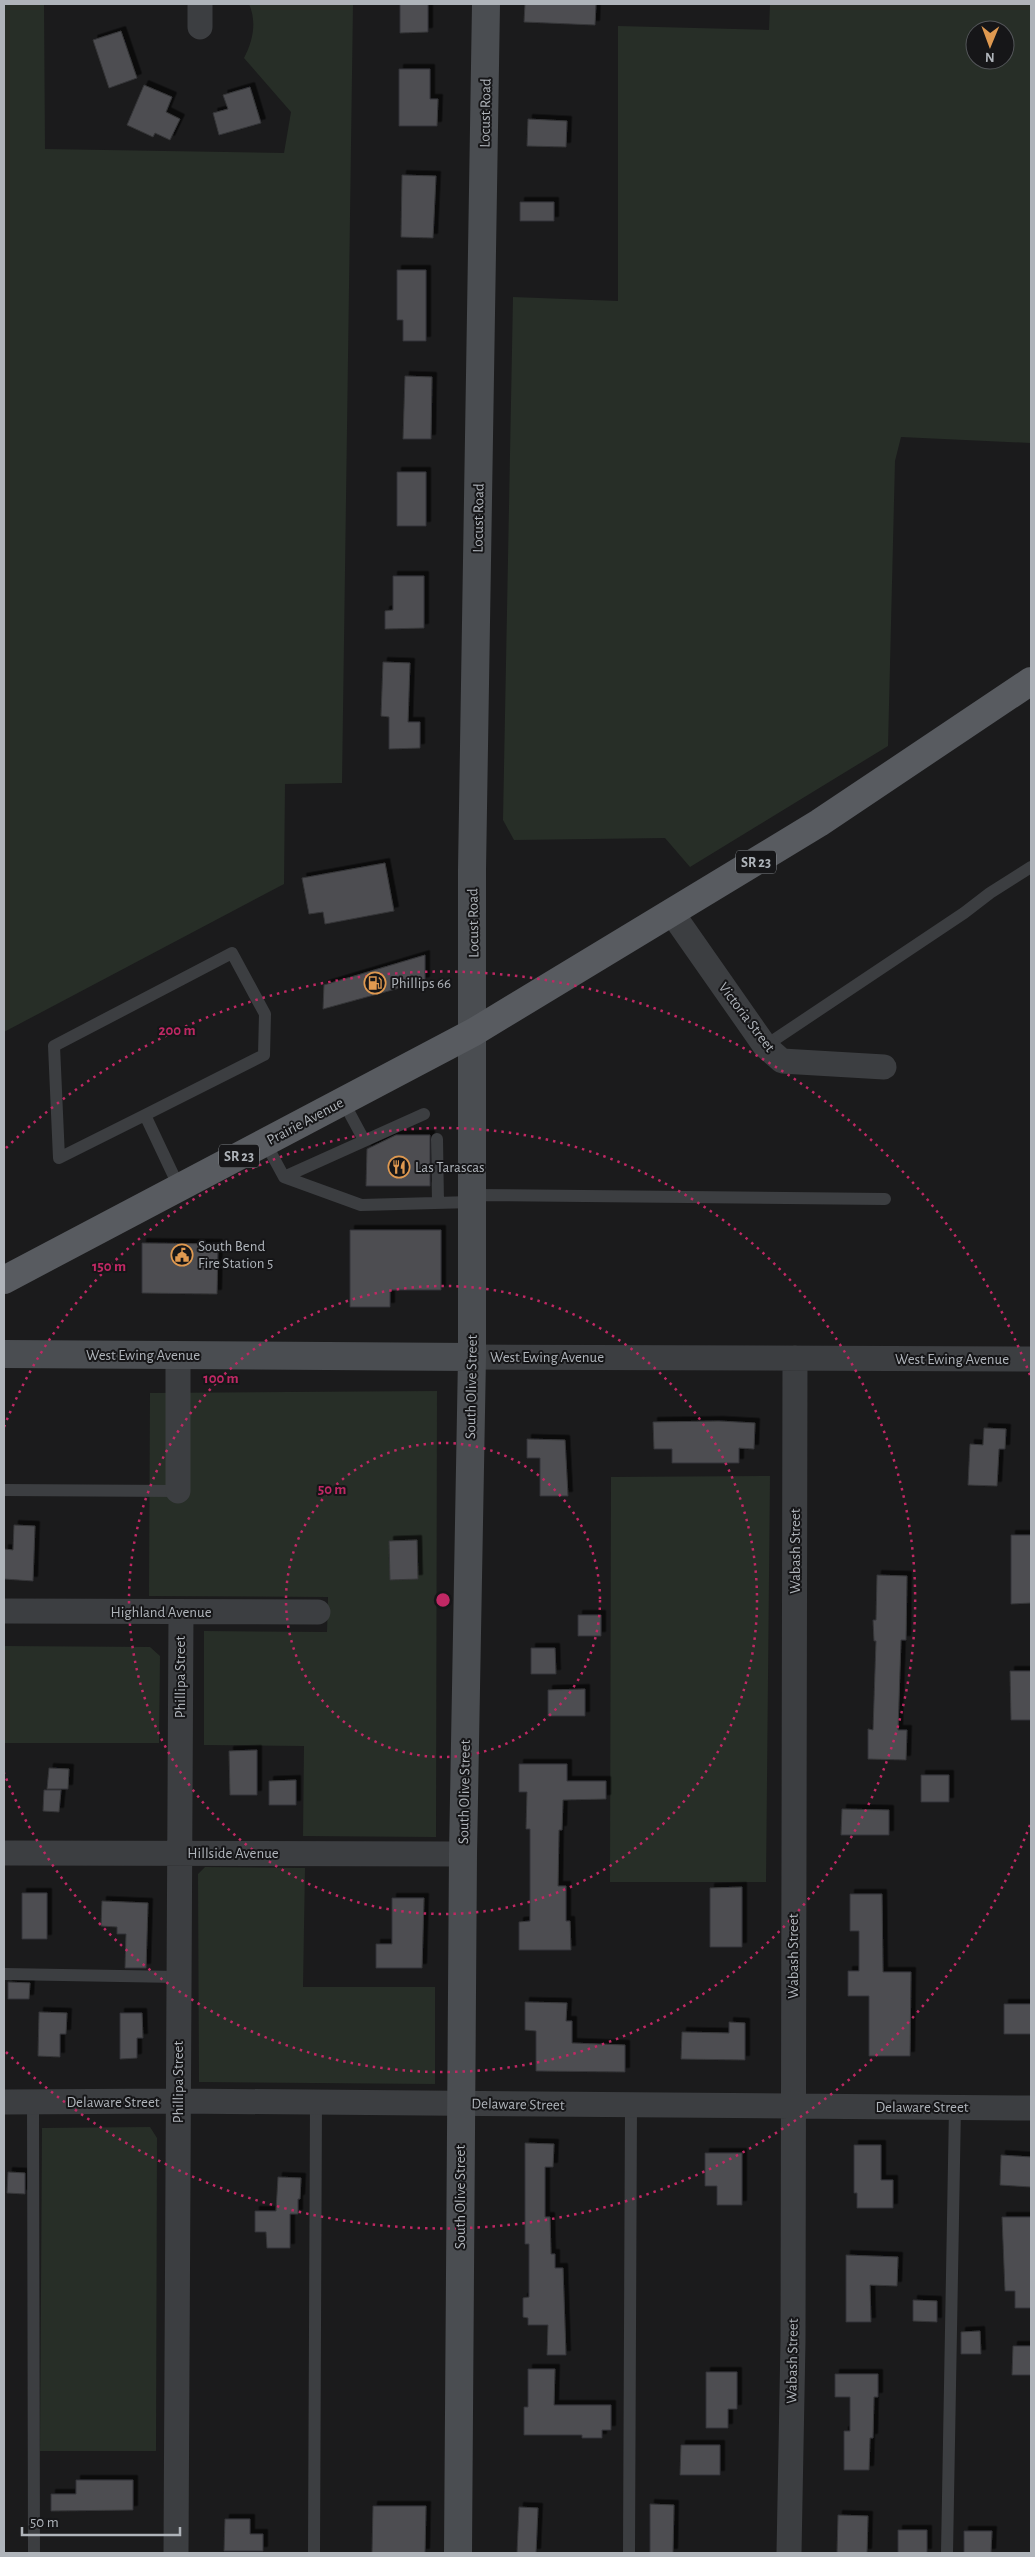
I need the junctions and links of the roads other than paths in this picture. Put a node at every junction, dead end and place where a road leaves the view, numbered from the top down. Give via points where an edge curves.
1 (486, 4) edge
2 (1031, 681) edge
3 (1031, 867) edge
4 (672, 913) junction
5 (474, 1032) junction
6 (765, 1046) junction
7 (884, 1067) dead end
8 (343, 1101) junction
9 (424, 1114) dead end
10 (145, 1115) junction
11 (437, 1139) dead end
12 (364, 1140) junction
13 (265, 1142) junction
14 (284, 1177) junction
15 (179, 1187) junction
16 (472, 1199) junction
17 (885, 1199) dead end
18 (438, 1203) junction
19 (4, 1280) edge
20 (4, 1354) edge
21 (178, 1356) junction
22 (472, 1357) junction
23 (795, 1358) junction
24 (1031, 1359) edge
25 (4, 1490) edge
26 (178, 1491) joint
27 (4, 1611) edge
28 (181, 1612) junction
29 (318, 1612) dead end
30 (4, 1853) edge
31 (179, 1853) junction
32 (462, 1854) junction
33 (4, 1974) edge
34 (179, 1978) junction
35 (178, 2101) junction
36 (4, 2102) edge
37 (33, 2102) junction
38 (316, 2102) junction
39 (461, 2103) junction
40 (631, 2106) junction
41 (793, 2106) junction
42 (955, 2107) junction
43 (1031, 2108) edge
44 (34, 2553) edge
45 (176, 2553) edge
46 (314, 2553) edge
47 (458, 2553) edge
48 (629, 2553) edge
49 (789, 2553) edge
50 (947, 2553) edge

1 - 5 street, Locust Road via 472,870
2 - 4 main road, SR 23 via 899,771
3 - 6 lane
4 - 5 main road, SR 23
4 - 6 street, Victoria Street
5 - 8 main road, Prairie Avenue / SR 23
5 - 16 street, South Olive Street
6 - 7 street, Victoria Street via 782,1062
8 - 12 lane
8 - 13 main road, Prairie Avenue / SR 23
9 - 12 lane
10 - 10 lane via 59,1158 54,1046 232,953 266,1014 264,1054
10 - 15 lane
11 - 18 lane
12 - 14 lane
13 - 14 lane
13 - 15 main road, Prairie Avenue / SR 23
14 - 18 lane via 361,1205
15 - 19 main road, Prairie Avenue / SR 23
16 - 17 lane
16 - 18 lane
16 - 22 street, South Olive Street
20 - 21 street, West Ewing Avenue
21 - 22 street, West Ewing Avenue
21 - 26 street
22 - 23 street, West Ewing Avenue
22 - 32 street, South Olive Street
23 - 24 street, West Ewing Avenue
23 - 41 street, Wabash Street
25 - 26 lane
27 - 28 street, Highland Avenue
28 - 29 street, Highland Avenue
28 - 31 street, Phillipa Street
30 - 31 street, Hillside Avenue
31 - 32 street, Hillside Avenue
31 - 34 street, Phillipa Street
32 - 39 street, South Olive Street
33 - 34 lane
34 - 35 street, Phillipa Street
35 - 37 street, Delaware Street
35 - 38 street, Delaware Street
35 - 45 street, Phillipa Street
36 - 37 street, Delaware Street
37 - 44 lane
38 - 39 street, Delaware Street
38 - 46 lane
39 - 40 street, Delaware Street
39 - 47 street, South Olive Street
40 - 41 street, Delaware Street
40 - 48 lane
41 - 42 street, Delaware Street
41 - 49 street, Wabash Street
42 - 43 street, Delaware Street
42 - 50 lane

